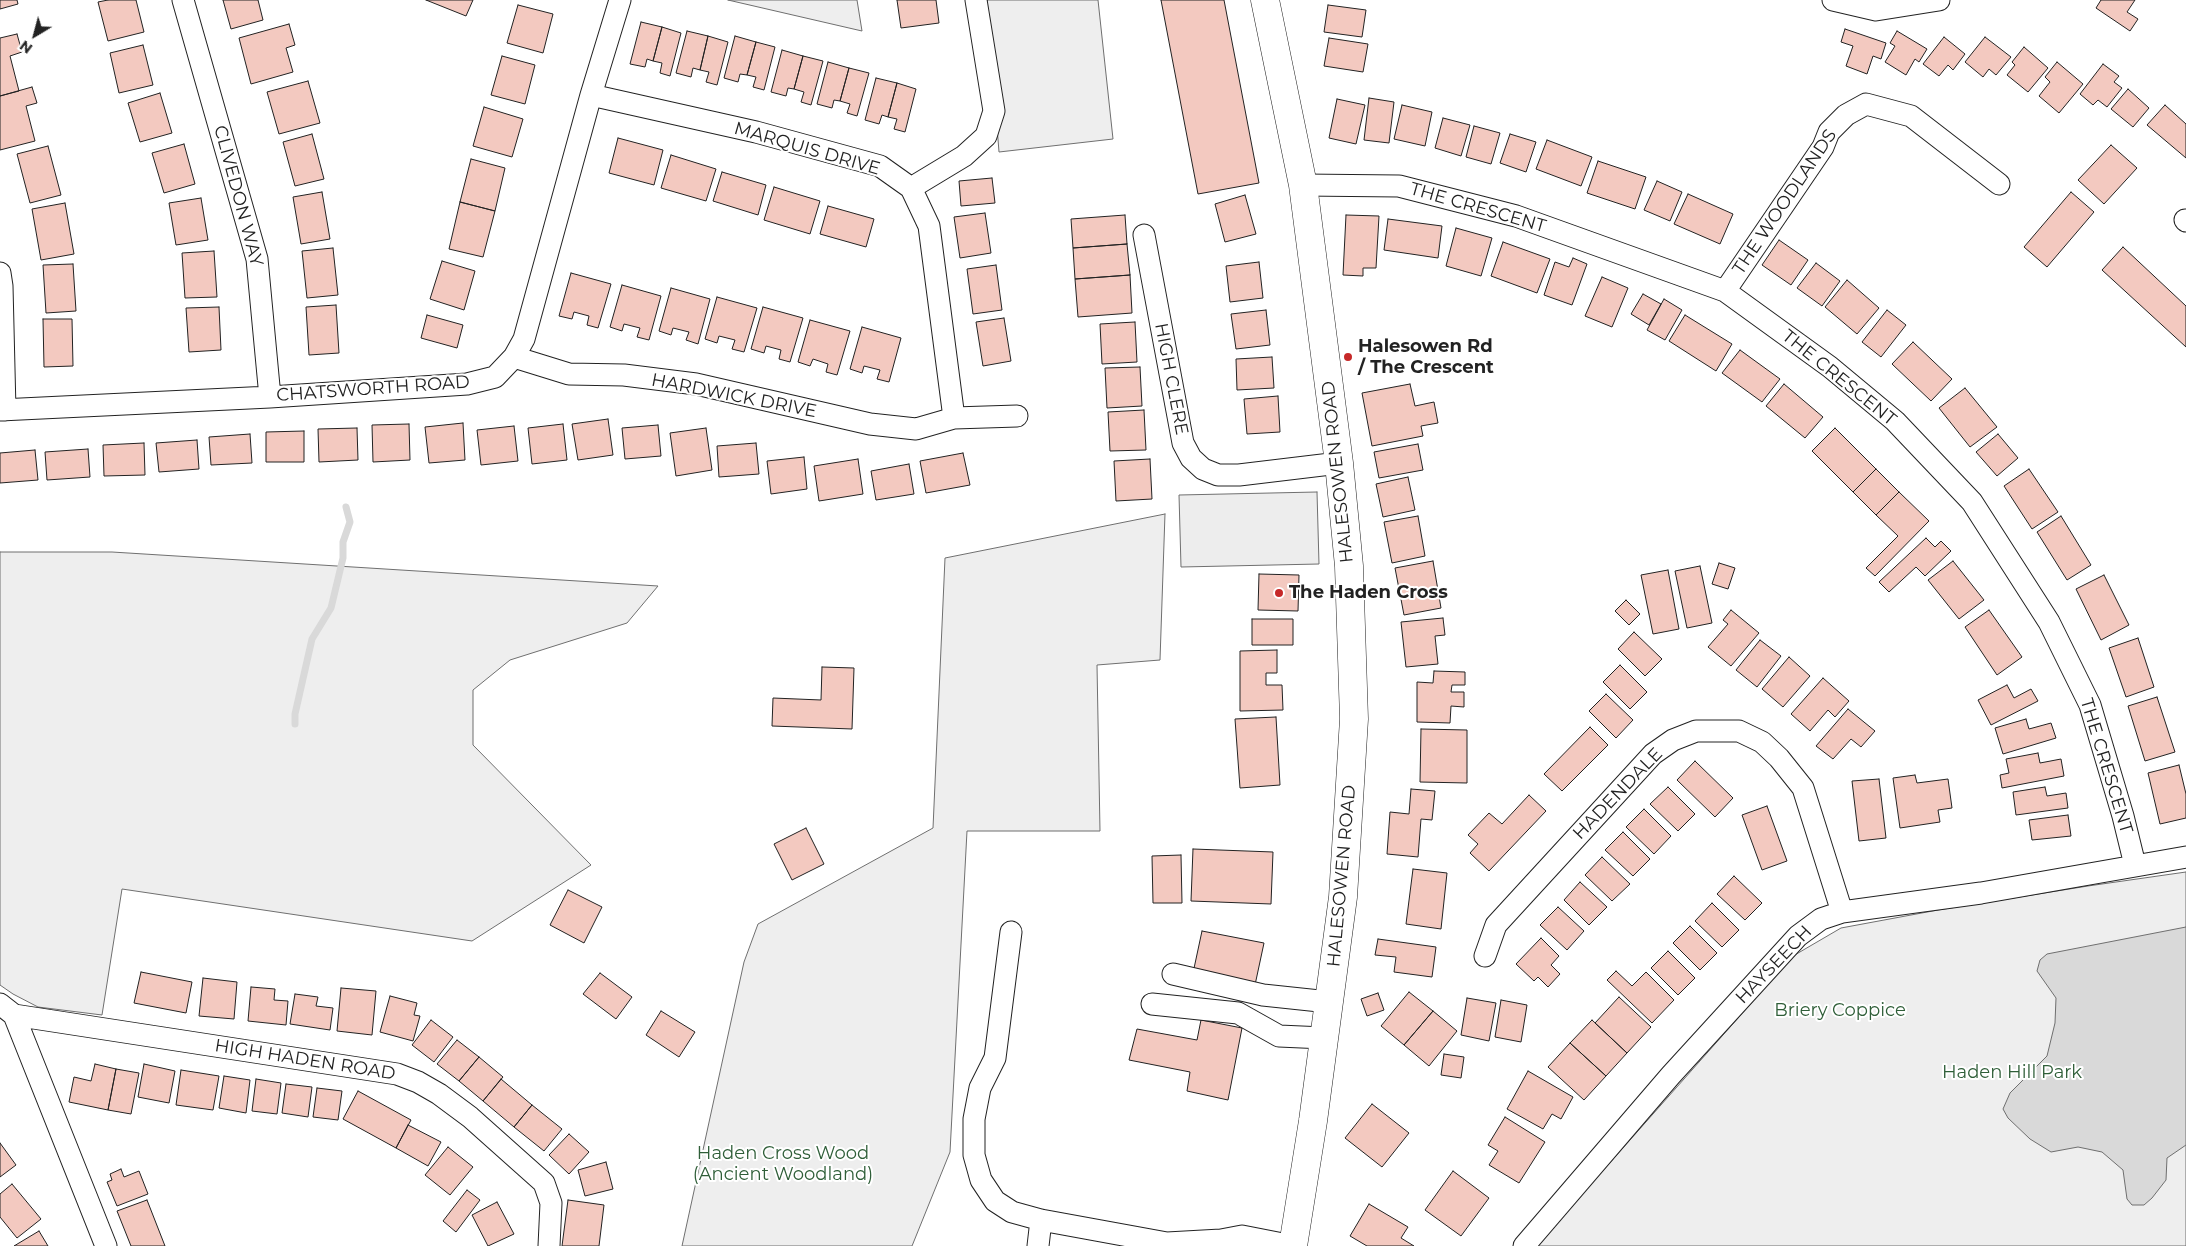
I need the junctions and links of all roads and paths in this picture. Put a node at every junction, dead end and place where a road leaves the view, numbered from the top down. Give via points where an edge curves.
1 (184, 0) edge
2 (620, 0) edge
3 (976, 0) edge
4 (1265, 0) edge
5 (1833, 0) edge
6 (1939, 0) edge
7 (591, 95) junction
8 (1999, 184) dead end
9 (1303, 185) junction
10 (911, 188) junction
11 (1144, 235) dead end
12 (0, 274) edge
13 (1725, 291) junction
14 (514, 357) junction
15 (270, 397) junction
16 (2, 410) edge
17 (1016, 416) dead end
18 (954, 418) junction
19 (1339, 464) junction
20 (2186, 857) edge
21 (2134, 865) junction
22 (1842, 912) junction
23 (1010, 932) dead end
24 (1485, 956) dead end
25 (1173, 974) dead end
26 (1329, 1002) junction
27 (1152, 1004) dead end
28 (7, 1009) edge
29 (1324, 1038) junction
30 (1042, 1220) junction
31 (1220, 1243) edge
32 (106, 1246) edge
33 (549, 1246) edge
34 (1038, 1246) edge
35 (1293, 1246) edge
36 (1524, 1246) edge

1 - 15 street, CLIVEDON WAY via 257,258
2 - 7 street, CHATSWORTH ROAD
3 - 10 street via 994,111 986,136 964,156
4 - 9 main road, HALESOWEN ROAD
5 - 6 street via 1876,10
7 - 10 street, MARQUIS DRIVE via 756,132 880,166
7 - 14 street, CHATSWORTH ROAD via 524,339
8 - 13 street, THE WOODLANDS via 1911,116 1866,104 1846,115 1829,132 1823,147
9 - 13 street, THE CRESCENT via 1399,186 1516,216
9 - 19 main road, HALESOWEN ROAD
10 - 18 street via 929,226
11 - 19 street, HIGH CLERE via 1183,443 1191,458 1203,469 1218,474 1240,475
12 - 16 street
13 - 21 street, THE CRESCENT via 1830,367 1895,421 1972,502 2049,622 2090,704
14 - 15 street, CHATSWORTH ROAD via 495,377 467,384
14 - 18 street, HARDWICK DRIVE via 569,374 624,375 696,384 870,424 916,428
15 - 16 street, CHATSWORTH ROAD
17 - 18 street, HARDWICK DRIVE
19 - 26 main road, HALESOWEN ROAD via 1349,566 1354,719 1343,897
20 - 21 street, HAYSEECH
21 - 22 street, HAYSEECH via 1981,893
22 - 24 street, HADENDALE via 1802,788 1779,758 1762,742 1739,731 1696,731 1672,740 1653,754 1496,925
22 - 36 street, HAYSEECH via 1821,920 1798,936 1671,1075
23 - 30 street via 995,1058 980,1088 974,1119 974,1155 981,1180 995,1201 1012,1212
25 - 26 street via 1263,995
26 - 29 main road, HALESOWEN ROAD
27 - 29 street via 1238,1013 1279,1036
28 - 32 street
28 - 33 street, HIGH HADEN ROAD via 397,1074 418,1082 470,1117 544,1182 551,1203
29 - 35 main road, HALESOWEN ROAD
30 - 31 street via 1167,1243
30 - 34 street
31 - 35 street via 1242,1236

